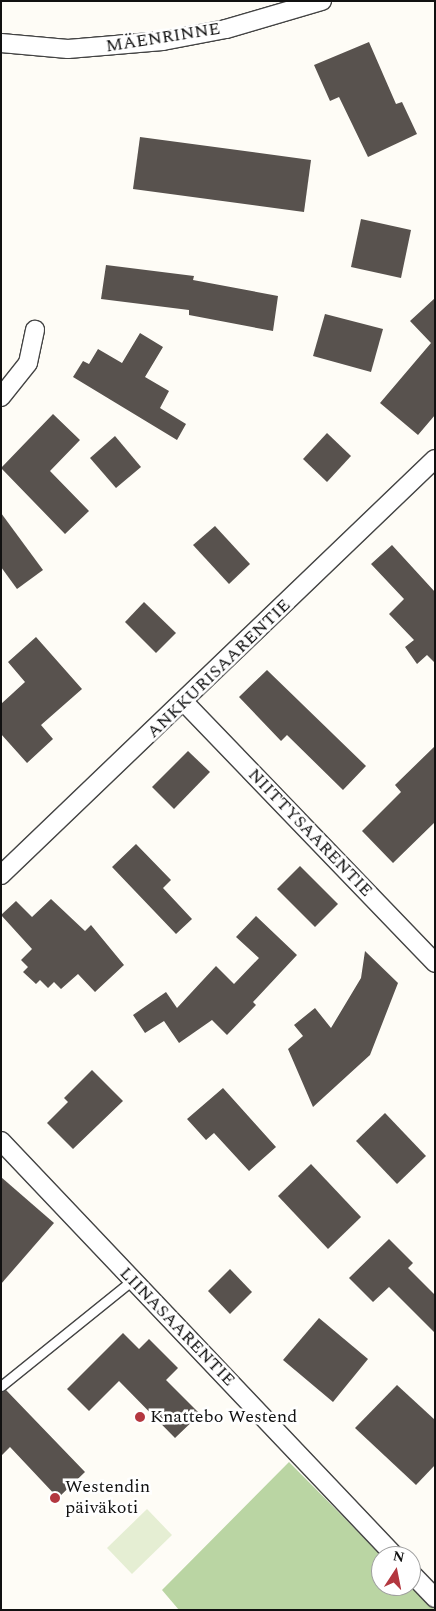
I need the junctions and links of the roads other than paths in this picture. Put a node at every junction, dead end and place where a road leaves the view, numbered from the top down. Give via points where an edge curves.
1 (322, 1) edge
2 (1, 43) edge
3 (35, 330) dead end
4 (1, 397) edge
5 (435, 459) edge
6 (185, 703) junction
7 (1, 875) edge
8 (435, 963) edge
9 (1, 1141) edge
10 (131, 1281) junction
11 (1, 1386) edge
12 (386, 1546) edge
13 (421, 1583) edge
14 (435, 1598) edge

1 - 2 street, MÄENRINNE via 226,29 163,41 100,48
3 - 4 street via 28,364
5 - 6 street, ANKKURISAARENTIE
6 - 7 street, ANKKURISAARENTIE
6 - 8 street, NIITTYSAARENTIE
9 - 10 street, LIINASAARENTIE
10 - 11 lane
10 - 12 street, LIINASAARENTIE
13 - 14 street

